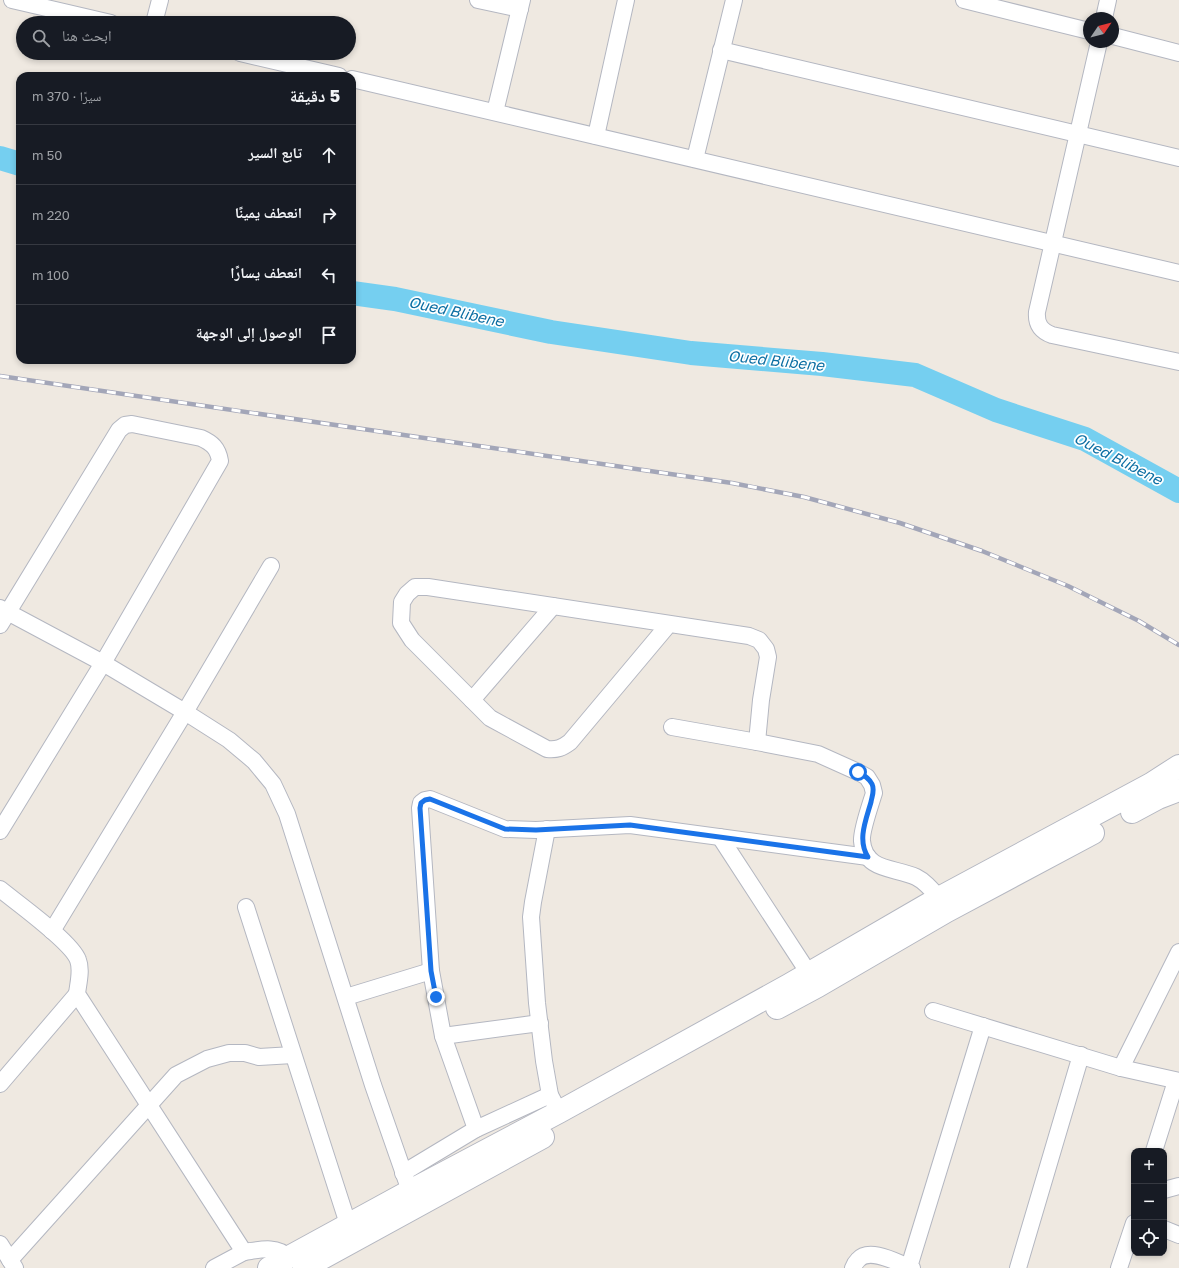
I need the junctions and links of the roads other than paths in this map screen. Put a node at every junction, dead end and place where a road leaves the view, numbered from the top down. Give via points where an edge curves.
1 (12, 0) edge
2 (160, 0) edge
3 (478, 0) edge
4 (626, 0) edge
5 (734, 0) edge
6 (964, 0) edge
7 (1108, 0) edge
8 (521, 5) edge
9 (1105, 12) edge
10 (81, 16) edge
11 (156, 16) edge
12 (1083, 30) edge
13 (1119, 38) edge
14 (1098, 48) edge
15 (721, 50) junction
16 (1179, 53) edge
17 (270, 60) edge
18 (322, 72) edge
19 (356, 80) edge
20 (495, 112) junction
21 (1077, 134) junction
22 (596, 136) junction
23 (1179, 158) edge
24 (694, 159) junction
25 (1052, 243) junction
26 (1179, 272) edge
27 (1179, 362) edge
28 (272, 566) dead end
29 (553, 606) junction
30 (3, 615) edge
31 (669, 624) junction
32 (103, 663) junction
33 (472, 700) junction
34 (185, 712) junction
35 (672, 728) dead end
36 (757, 742) junction
37 (1176, 776) edge
38 (547, 830) junction
39 (0, 831) edge
40 (720, 837) junction
41 (868, 857) junction
42 (0, 889) edge
43 (939, 898) junction
44 (246, 907) dead end
45 (52, 931) junction
46 (1179, 952) edge
47 (431, 971) junction
48 (1174, 972) edge
49 (813, 978) junction
50 (77, 994) junction
51 (346, 997) junction
52 (933, 1011) dead end
53 (540, 1023) junction
54 (983, 1026) junction
55 (443, 1036) junction
56 (293, 1055) junction
57 (1081, 1055) junction
58 (1121, 1068) junction
59 (1177, 1081) edge
60 (0, 1084) edge
61 (555, 1103) junction
62 (148, 1105) junction
63 (476, 1129) junction
64 (1155, 1148) edge
65 (407, 1182) junction
66 (1179, 1186) edge
67 (1167, 1189) edge
68 (348, 1224) junction
69 (1167, 1230) edge
70 (1131, 1231) edge
71 (1179, 1235) edge
72 (0, 1244) edge
73 (244, 1252) junction
74 (12, 1264) edge
75 (287, 1264) edge
76 (214, 1268) edge
77 (852, 1268) edge
78 (910, 1268) edge
79 (1018, 1268) edge
80 (1119, 1268) edge

1 - 10 street
2 - 11 street
3 - 8 street
4 - 22 street
5 - 15 street
6 - 12 street
7 - 9 street
8 - 20 street
13 - 16 street
14 - 21 street
15 - 21 street
15 - 24 street
17 - 18 street
19 - 20 street
20 - 22 street
21 - 23 street
21 - 25 street
22 - 24 street
24 - 25 street
25 - 26 street
25 - 27 street via 1037,312 1041,329 1052,335
28 - 34 street
29 - 31 street
29 - 33 street
29 - 33 street via 428,587 415,587 407,594 402,602 401,623 412,640
30 - 32 street
30 - 32 street via 118,430 132,424 211,442 218,452 220,461
31 - 33 street via 564,747 556,750 547,749 490,718
31 - 36 street via 749,636 759,640 766,649 768,657
32 - 34 street
32 - 39 street
34 - 45 street
34 - 51 street via 230,740 254,761 273,784 287,814
35 - 36 street
36 - 41 street via 818,754 867,777 874,793 862,840
37 - 43 main road via 1151,784
37 - 49 main road via 1158,798 947,911
38 - 40 street via 630,825
38 - 47 street via 505,829 430,799 421,803
38 - 53 street via 531,917
40 - 41 street
40 - 49 street
41 - 43 street via 884,869 921,880
42 - 45 street
43 - 49 main road
44 - 56 street
45 - 50 street via 74,952 78,961 80,970
46 - 48 street
47 - 51 street
47 - 55 street
48 - 58 street
49 - 61 main road
49 - 75 main road
50 - 60 street
50 - 62 street
51 - 65 street
52 - 54 street
53 - 55 street
53 - 61 street via 544,1061
54 - 57 street
54 - 78 street
55 - 63 street
56 - 62 street via 259,1057 245,1052 207,1059 176,1075
56 - 68 street
57 - 58 street
57 - 79 street
58 - 59 street
59 - 64 street
61 - 63 street
61 - 65 main road
62 - 73 street
62 - 74 street
63 - 65 street
65 - 68 main road
66 - 67 street
68 - 75 main road
69 - 71 street
70 - 80 street
72 - 74 street
73 - 75 street via 275,1250 282,1252
73 - 76 street
77 - 78 street via 858,1259 876,1255

